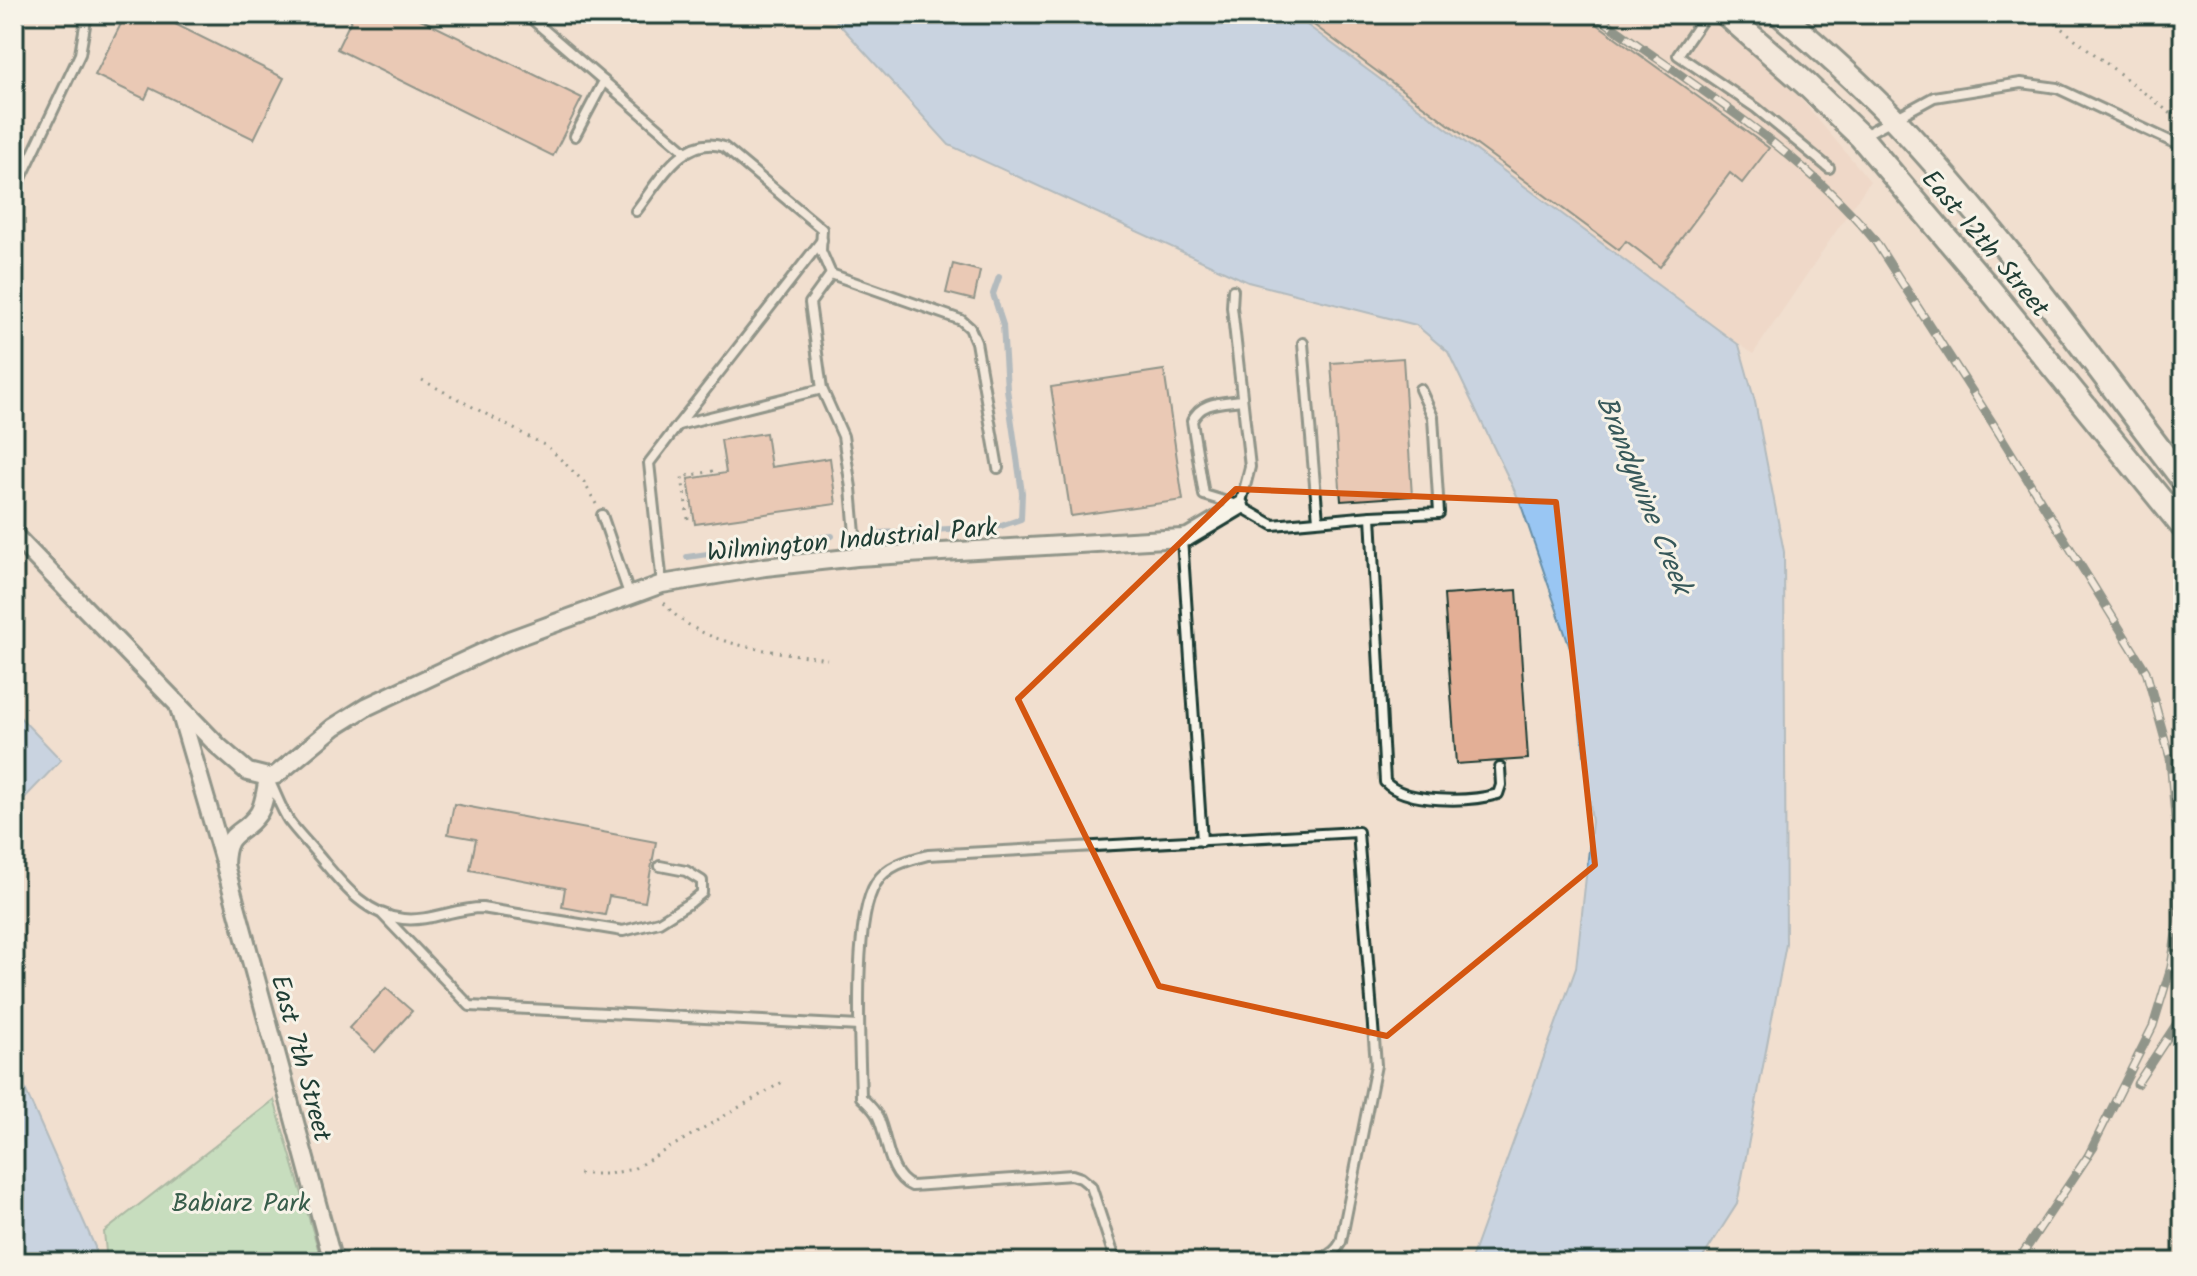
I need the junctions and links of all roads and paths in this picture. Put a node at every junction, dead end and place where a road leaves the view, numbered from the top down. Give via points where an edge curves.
1 (87, 14) edge
2 (526, 14) edge
3 (1706, 14) edge
4 (1726, 14) edge
5 (1780, 14) edge
6 (2043, 14) edge
7 (604, 81) junction
8 (1893, 118) junction
9 (2183, 123) edge
10 (575, 136) dead end
11 (1860, 136) junction
12 (2183, 147) edge
13 (685, 151) junction
14 (1829, 168) dead end
15 (14, 193) edge
16 (636, 211) dead end
17 (822, 240) junction
18 (831, 274) junction
19 (1233, 290) dead end
20 (1303, 343) dead end
21 (422, 380) dead end
22 (822, 389) junction
23 (1420, 389) dead end
24 (1242, 400) junction
25 (678, 425) junction
26 (998, 468) dead end
27 (718, 470) dead end
28 (2183, 480) edge
29 (1240, 506) junction
30 (602, 515) joint
31 (1371, 516) junction
32 (688, 519) dead end
33 (1318, 520) junction
34 (2183, 527) edge
35 (14, 535) edge
36 (1182, 538) junction
37 (857, 557) junction
38 (657, 586) junction
39 (629, 594) junction
40 (827, 659) dead end
41 (177, 703) junction
42 (1500, 768) dead end
43 (268, 777) junction
44 (1202, 841) junction
45 (225, 865) junction
46 (660, 866) dead end
47 (382, 915) junction
48 (859, 1026) junction
49 (786, 1080) dead end
50 (579, 1174) dead end
51 (333, 1262) edge
52 (1116, 1262) edge
53 (1286, 1262) edge

1 - 15 lane via 80,54
2 - 7 lane
3 - 14 lane via 1678,55 1756,108
4 - 11 main road, East 12th Street
5 - 8 main road, East 12th Street
6 - 9 path
7 - 10 lane
7 - 13 lane
8 - 11 lane
8 - 12 lane via 1934,97 2021,83 2042,85 2087,100
8 - 28 main road, East 12th Street via 2019,266
11 - 34 main road, East 12th Street
13 - 16 lane
13 - 17 lane via 705,144 724,147 822,229
17 - 18 lane
17 - 25 lane
18 - 22 lane via 810,303
18 - 26 lane via 961,320 970,328
19 - 24 lane
20 - 33 lane
21 - 30 path via 548,447 584,482
22 - 25 lane
22 - 37 lane via 843,436
23 - 31 lane via 1433,417 1439,513
24 - 29 lane via 1250,467
24 - 29 lane via 1207,405 1192,421 1204,495
25 - 38 lane via 649,463
27 - 32 path via 682,477
29 - 33 lane via 1273,525
29 - 36 street, Wilmington Industrial Park
30 - 39 lane
31 - 33 lane
31 - 42 lane via 1385,782 1418,797 1485,798 1498,794
35 - 41 street, East 7th Street
36 - 37 street, Wilmington Industrial Park
36 - 44 lane
37 - 38 street, Wilmington Industrial Park
38 - 39 street, Wilmington Industrial Park
38 - 40 path via 675,616 704,634
39 - 43 street, Wilmington Industrial Park via 509,640 366,707
41 - 43 street, East 7th Street via 248,772
41 - 45 street, East 7th Street
43 - 45 street via 259,814 231,838
43 - 47 lane via 307,843 345,887
44 - 48 lane via 928,855 888,870 868,901
44 - 53 lane via 1358,832 1376,1065 1341,1242 1323,1259
45 - 51 street, East 7th Street
46 - 47 lane via 696,874 702,893 673,914 632,929 482,908 424,918
47 - 48 lane via 470,1006
48 - 52 lane via 861,1097 877,1113 902,1182 912,1186 1081,1178 1091,1186
49 - 50 path via 633,1169

